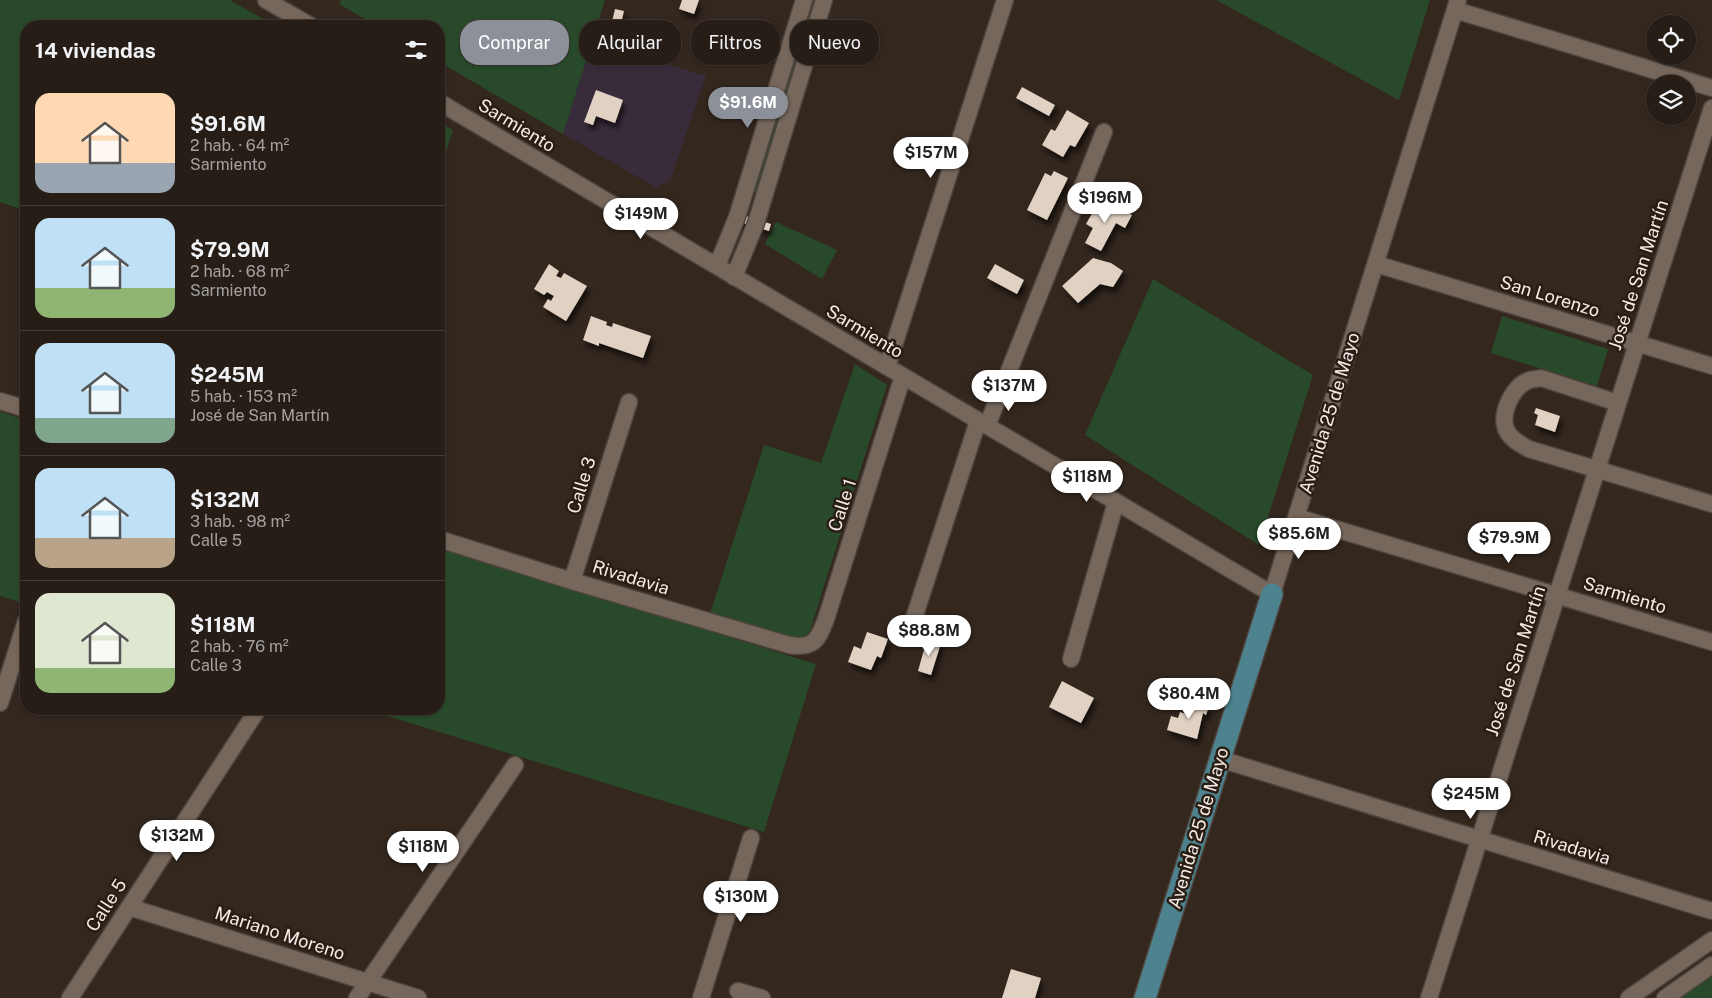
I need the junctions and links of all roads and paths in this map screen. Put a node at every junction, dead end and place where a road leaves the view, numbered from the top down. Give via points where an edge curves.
1 (266, 0) edge
2 (804, 0) edge
3 (824, 0) edge
4 (1005, 0) edge
5 (1457, 5) edge
6 (301, 20) edge
7 (1712, 88) edge
8 (445, 106) edge
9 (1712, 108) edge
10 (1104, 132) dead end
11 (741, 204) junction
12 (759, 211) junction
13 (1376, 264) junction
14 (717, 266) junction
15 (734, 276) junction
16 (1637, 343) junction
17 (1712, 366) edge
18 (887, 367) junction
19 (904, 376) junction
20 (0, 401) edge
21 (629, 402) dead end
22 (1618, 403) junction
23 (20, 407) edge
24 (983, 423) junction
25 (1597, 469) junction
26 (1116, 502) junction
27 (1712, 504) edge
28 (1296, 517) junction
29 (445, 540) edge
30 (572, 581) junction
31 (1272, 594) junction
32 (1557, 595) junction
33 (914, 618) dead end
34 (20, 640) edge
35 (1712, 642) edge
36 (813, 643) joint
37 (1071, 659) dead end
38 (0, 703) edge
39 (254, 715) edge
40 (1220, 759) junction
41 (515, 765) dead end
42 (751, 838) dead end
43 (1480, 839) junction
44 (129, 907) junction
45 (1712, 911) edge
46 (1712, 940) edge
47 (1712, 965) edge
48 (368, 982) junction
49 (738, 991) dead end
50 (70, 998) edge
51 (357, 998) edge
52 (418, 998) edge
53 (701, 998) edge
54 (762, 998) edge
55 (1145, 998) edge
56 (1429, 998) edge
57 (1629, 998) edge
58 (1665, 998) edge

1 - 6 street
2 - 11 street
3 - 12 street
4 - 18 street
5 - 7 street
5 - 13 street, Avenida 25 de Mayo
8 - 14 street, Sarmiento
9 - 16 street, José de San Martín
10 - 24 street
11 - 12 street
11 - 14 street
12 - 15 street
13 - 16 street, San Lorenzo
13 - 28 street, Avenida 25 de Mayo
14 - 15 street, Sarmiento
15 - 18 street, Sarmiento
16 - 17 street, San Lorenzo
16 - 22 street, José de San Martín
18 - 19 street, Sarmiento
19 - 24 street, Sarmiento
19 - 36 street, Calle 1 via 826,619
20 - 23 street
21 - 30 street, Calle 3
22 - 25 street, José de San Martín
22 - 25 street via 1541,378 1529,380 1518,387 1509,399 1506,428 1515,441 1529,449
24 - 26 street, Sarmiento
24 - 33 street
25 - 27 street
25 - 32 street, José de San Martín
26 - 31 street, Sarmiento
26 - 37 street
28 - 31 street, Avenida 25 de Mayo
28 - 32 street, Sarmiento
29 - 30 street, Rivadavia
30 - 36 street, Rivadavia via 790,645 802,647
31 - 40 main road, Avenida 25 de Mayo
32 - 35 street, Sarmiento
32 - 43 street, José de San Martín
34 - 38 street
39 - 44 street, Calle 5
40 - 43 street, Rivadavia
40 - 55 main road, Avenida 25 de Mayo
41 - 48 street
42 - 53 street
43 - 45 street, Rivadavia
43 - 56 street, José de San Martín
44 - 48 street, Mariano Moreno
44 - 50 street, Calle 5
46 - 57 street
47 - 58 street
48 - 51 street
48 - 52 street, Mariano Moreno
49 - 54 street

